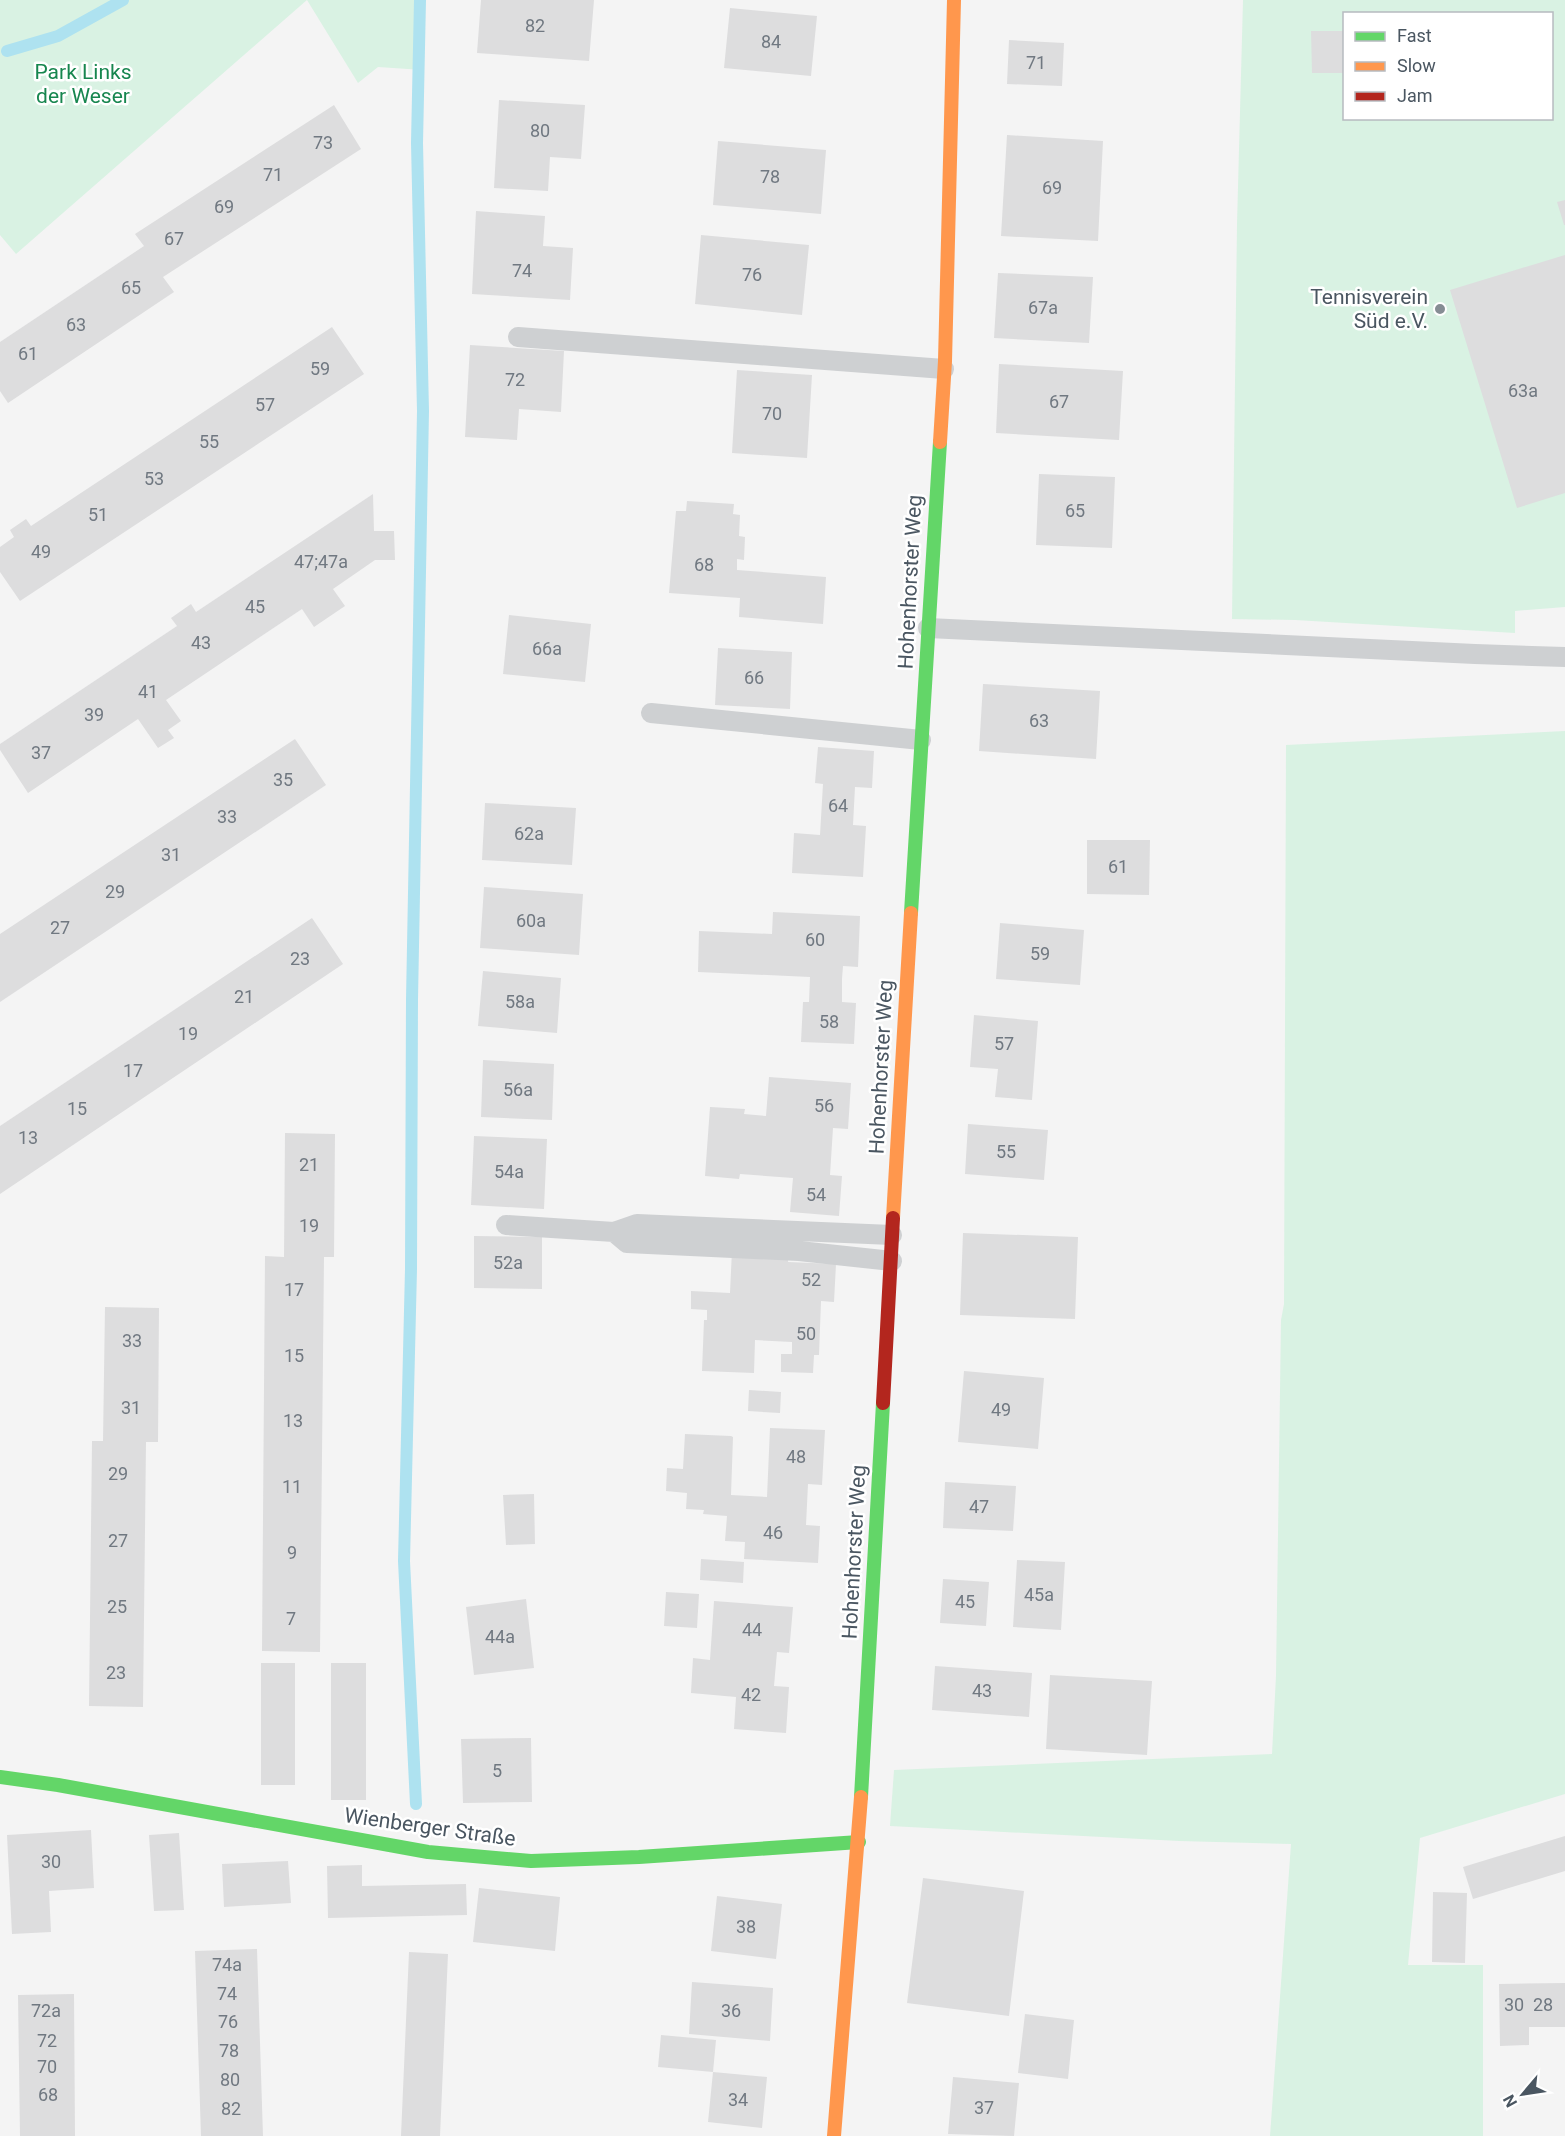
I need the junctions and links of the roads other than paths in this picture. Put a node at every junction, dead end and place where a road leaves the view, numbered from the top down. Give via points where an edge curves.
1 (954, 0) edge
2 (518, 337) dead end
3 (944, 369) junction
4 (928, 628) junction
5 (1565, 657) edge
6 (651, 713) dead end
7 (921, 740) junction
8 (506, 1225) dead end
9 (614, 1232) junction
10 (892, 1235) junction
11 (891, 1261) junction
12 (0, 1777) edge
13 (859, 1842) junction
14 (834, 2136) edge

1 - 3 street, Hohenhorster Weg
2 - 3 lane
3 - 4 street, Hohenhorster Weg
4 - 5 lane
4 - 7 street, Hohenhorster Weg
6 - 7 lane
7 - 10 street, Hohenhorster Weg
8 - 9 lane
9 - 10 lane via 637,1224
9 - 11 lane via 627,1243 799,1251
10 - 11 street, Hohenhorster Weg
11 - 13 street, Hohenhorster Weg
12 - 13 street, Wienberger Straße via 428,1852 531,1861
13 - 14 street, Hohenhorster Weg

